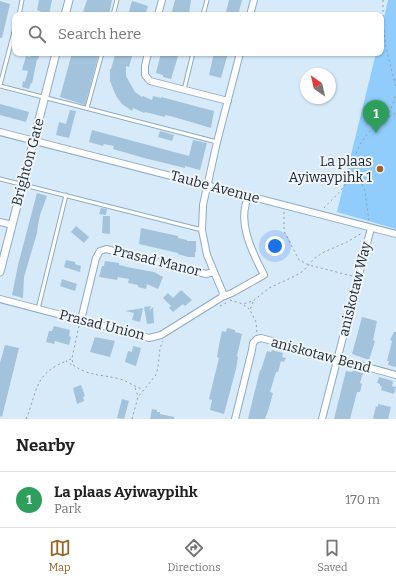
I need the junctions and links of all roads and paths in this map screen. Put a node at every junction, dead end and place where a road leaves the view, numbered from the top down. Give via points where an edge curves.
1 (22, 0) edge
2 (69, 0) edge
3 (117, 0) edge
4 (162, 0) edge
5 (207, 0) edge
6 (254, 0) edge
7 (383, 0) edge
8 (19, 12) edge
9 (66, 12) edge
10 (114, 12) edge
11 (159, 12) edge
12 (204, 12) edge
13 (251, 12) edge
14 (383, 12) edge
15 (384, 32) edge
16 (12, 39) edge
17 (55, 56) edge
18 (101, 56) edge
19 (148, 56) edge
20 (192, 56) edge
21 (239, 56) edge
22 (0, 85) edge
23 (396, 88) edge
24 (184, 90) junction
25 (396, 94) edge
26 (45, 98) junction
27 (228, 101) junction
28 (87, 108) junction
29 (396, 113) edge
30 (386, 118) junction
31 (0, 132) edge
32 (34, 141) junction
33 (217, 142) junction
34 (354, 166) junction
35 (0, 179) edge
36 (22, 184) junction
37 (207, 185) junction
38 (66, 195) junction
39 (249, 196) junction
40 (284, 210) dead end
41 (324, 210) dead end
42 (0, 222) edge
43 (12, 225) junction
44 (368, 227) junction
45 (202, 230) junction
46 (396, 234) edge
47 (309, 265) junction
48 (0, 272) edge
49 (214, 272) junction
50 (353, 276) dead end
51 (222, 297) junction
52 (0, 299) edge
53 (253, 301) junction
54 (243, 304) junction
55 (38, 309) junction
56 (214, 309) dead end
57 (250, 310) junction
58 (80, 323) junction
59 (163, 339) dead end
60 (257, 339) junction
61 (72, 358) junction
62 (337, 359) junction
63 (66, 361) junction
64 (73, 365) junction
65 (396, 375) edge
66 (135, 387) junction
67 (143, 389) junction
68 (138, 397) junction
69 (26, 419) edge
70 (132, 419) edge
71 (235, 419) edge
72 (322, 419) edge

1 - 8 lane
2 - 9 street
3 - 10 lane
4 - 11 street
5 - 12 lane
6 - 13 street
7 - 14 path
15 - 23 path
16 - 22 lane
17 - 26 street, Brighton Gate
18 - 28 lane
19 - 24 street via 145,71 147,78 155,83
20 - 24 lane
21 - 27 street
22 - 26 lane
24 - 27 street
25 - 30 path via 392,109
26 - 28 lane
26 - 32 street, Brighton Gate
27 - 33 street
28 - 33 lane
29 - 30 path
30 - 34 path via 373,127 366,136 358,148
31 - 32 street, Taube Avenue
32 - 36 street, Brighton Gate
32 - 37 street, Taube Avenue
33 - 37 street
34 - 41 path via 345,185
34 - 44 path via 365,191 370,222 366,221
35 - 36 lane
36 - 38 lane
36 - 43 street, Brighton Gate
37 - 39 street, Taube Avenue
37 - 45 street
38 - 45 lane
38 - 55 lane
39 - 44 street, Taube Avenue
39 - 51 street, Prasad Union via 244,215 247,241 264,274
40 - 47 path via 284,231 289,242 299,260
42 - 43 street
43 - 48 street, Brighton Gate
44 - 46 street, Taube Avenue
44 - 47 path via 347,242 324,252
44 - 62 street, aniskotaw Way
45 - 49 street via 207,255
47 - 50 path
47 - 53 path via 295,276 269,288
49 - 51 street via 223,293
49 - 58 street, Prasad Manor via 206,274 106,249 100,251
51 - 58 street, Prasad Union via 160,335 150,338
52 - 55 street, Prasad Union
53 - 54 path
53 - 57 path
54 - 56 path via 230,300
54 - 57 path
55 - 58 street, Prasad Union
57 - 60 path via 256,322
58 - 61 path
59 - 67 path via 156,375
60 - 62 street, aniskotaw Bend
60 - 71 street, aniskotaw Bend via 253,344
61 - 63 path
61 - 64 path
62 - 65 street, aniskotaw Bend
62 - 72 street, aniskotaw Way
63 - 64 path
63 - 69 path via 50,369 41,379
64 - 66 path via 88,374 120,379
66 - 67 path
66 - 68 path
67 - 68 path
68 - 70 path

